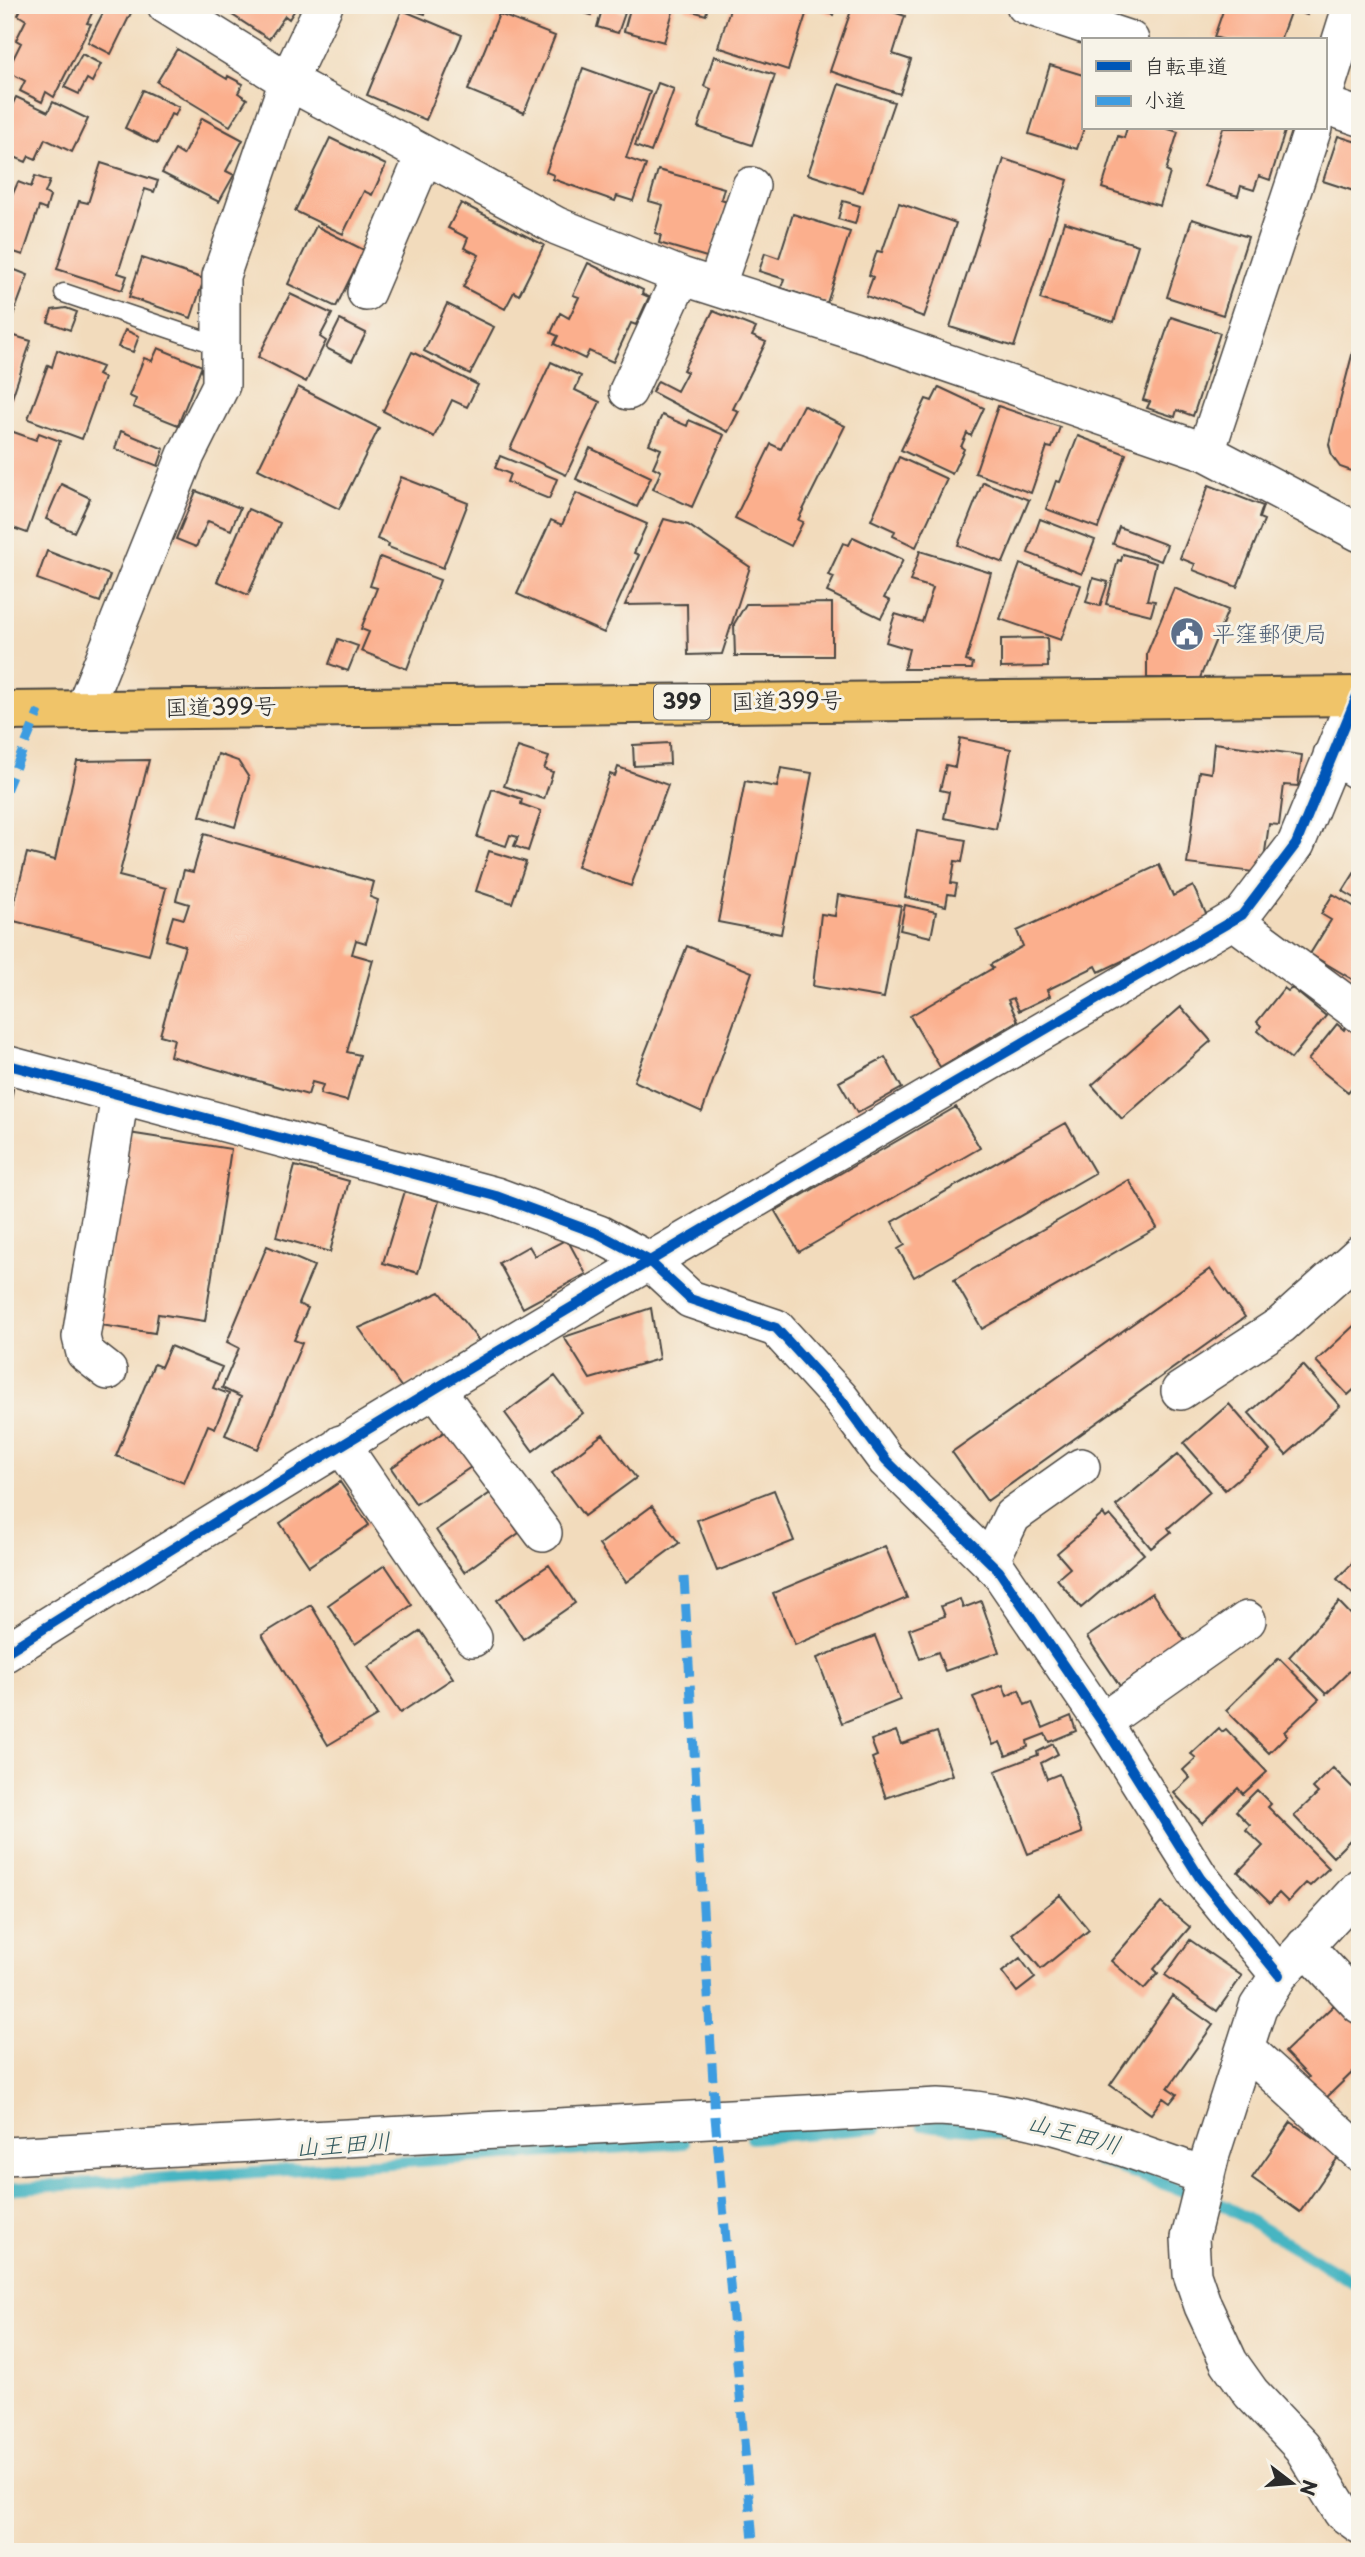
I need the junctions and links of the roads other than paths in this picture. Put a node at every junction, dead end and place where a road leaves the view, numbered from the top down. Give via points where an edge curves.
1 (166, 5) edge
2 (324, 5) edge
3 (1025, 5) edge
4 (1352, 5) edge
5 (1124, 38) edge
6 (288, 82) junction
7 (1326, 88) edge
8 (1326, 105) edge
9 (1360, 117) edge
10 (1312, 130) edge
11 (424, 156) junction
12 (751, 186) dead end
13 (681, 276) junction
14 (716, 287) junction
15 (366, 292) dead end
16 (64, 293) dead end
17 (221, 346) junction
18 (628, 391) dead end
19 (1206, 452) junction
20 (1360, 533) edge
21 (1358, 696) edge
22 (85, 709) junction
23 (5, 711) edge
24 (1346, 763) edge
25 (1233, 920) junction
26 (1360, 1014) edge
27 (5, 1064) edge
28 (120, 1095) junction
29 (1360, 1254) edge
30 (648, 1260) junction
31 (108, 1371) dead end
32 (435, 1388) junction
33 (1180, 1391) dead end
34 (341, 1444) junction
35 (1081, 1468) dead end
36 (543, 1532) dead end
37 (990, 1562) junction
38 (1247, 1620) dead end
39 (473, 1638) dead end
40 (5, 1653) edge
41 (1102, 1722) junction
42 (1360, 1887) edge
43 (1305, 1946) junction
44 (1279, 1975) junction
45 (1360, 2006) edge
46 (1245, 2048) junction
47 (1360, 2153) edge
48 (5, 2155) edge
49 (1201, 2193) junction
50 (1360, 2525) edge

1 - 6 street
2 - 6 street
3 - 5 street
4 - 7 street
6 - 11 street
6 - 17 street via 221,276
8 - 9 street
10 - 19 street
11 - 13 street via 557,226
11 - 15 street
12 - 14 street
13 - 14 street
13 - 18 street
14 - 19 street
16 - 17 lane
17 - 22 street via 220,385 186,455
19 - 20 street
21 - 22 highway, 国道399号 / 399
21 - 24 street
22 - 23 highway, 国道399号 / 399
24 - 25 street via 1296,844 1242,915
25 - 26 street
25 - 30 street
27 - 28 street
28 - 30 street via 496,1196 599,1234
28 - 31 street via 81,1338 85,1353
29 - 33 street via 1281,1325
30 - 32 street
30 - 37 street via 690,1299 776,1328 840,1398 886,1460
32 - 34 street
32 - 36 street
34 - 39 street
34 - 40 street
35 - 37 street via 1012,1516
37 - 41 street
38 - 41 street
41 - 44 street via 1200,1878
42 - 43 street
43 - 44 street
43 - 45 street
44 - 46 street via 1258,2007
46 - 47 street
46 - 49 street
48 - 49 street via 982,2108 1048,2124
49 - 50 street via 1190,2238 1192,2274 1229,2362 1251,2393 1302,2447 1342,2512

